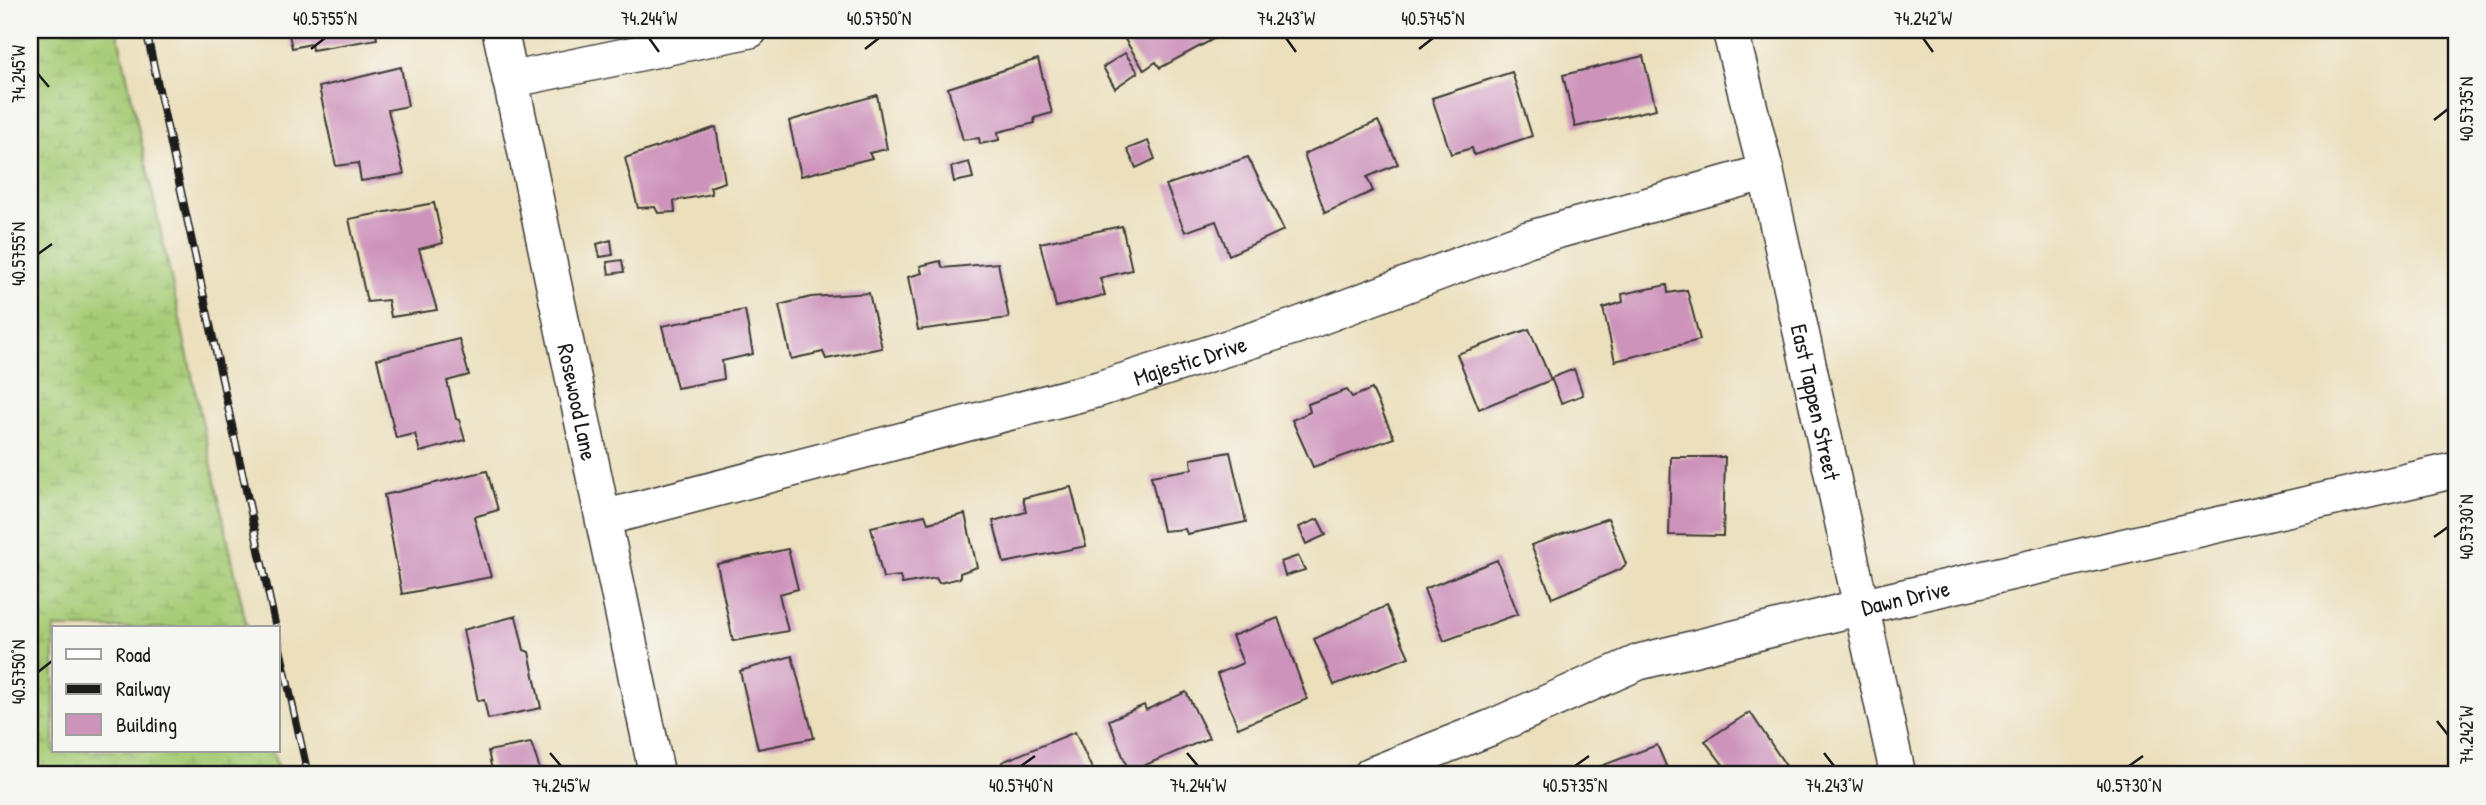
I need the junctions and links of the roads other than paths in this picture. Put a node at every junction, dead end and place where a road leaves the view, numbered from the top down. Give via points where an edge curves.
1 (500, 30) edge
2 (750, 30) edge
3 (1730, 30) edge
4 (510, 80) junction
5 (1766, 172) junction
6 (2456, 470) edge
7 (604, 518) junction
8 (1861, 607) junction
9 (657, 775) edge
10 (1371, 775) edge
11 (1898, 775) edge

1 - 4 street, Rosewood Lane
2 - 4 street
3 - 5 street, East Tappen Street
4 - 7 street, Rosewood Lane
5 - 7 street, Majestic Drive via 1528,239 1296,326 1099,389
5 - 8 street, East Tappen Street
6 - 8 street, Dawn Drive
7 - 9 street, Rosewood Lane
8 - 10 street, Dawn Drive via 1639,663
8 - 11 street, East Tappen Street

